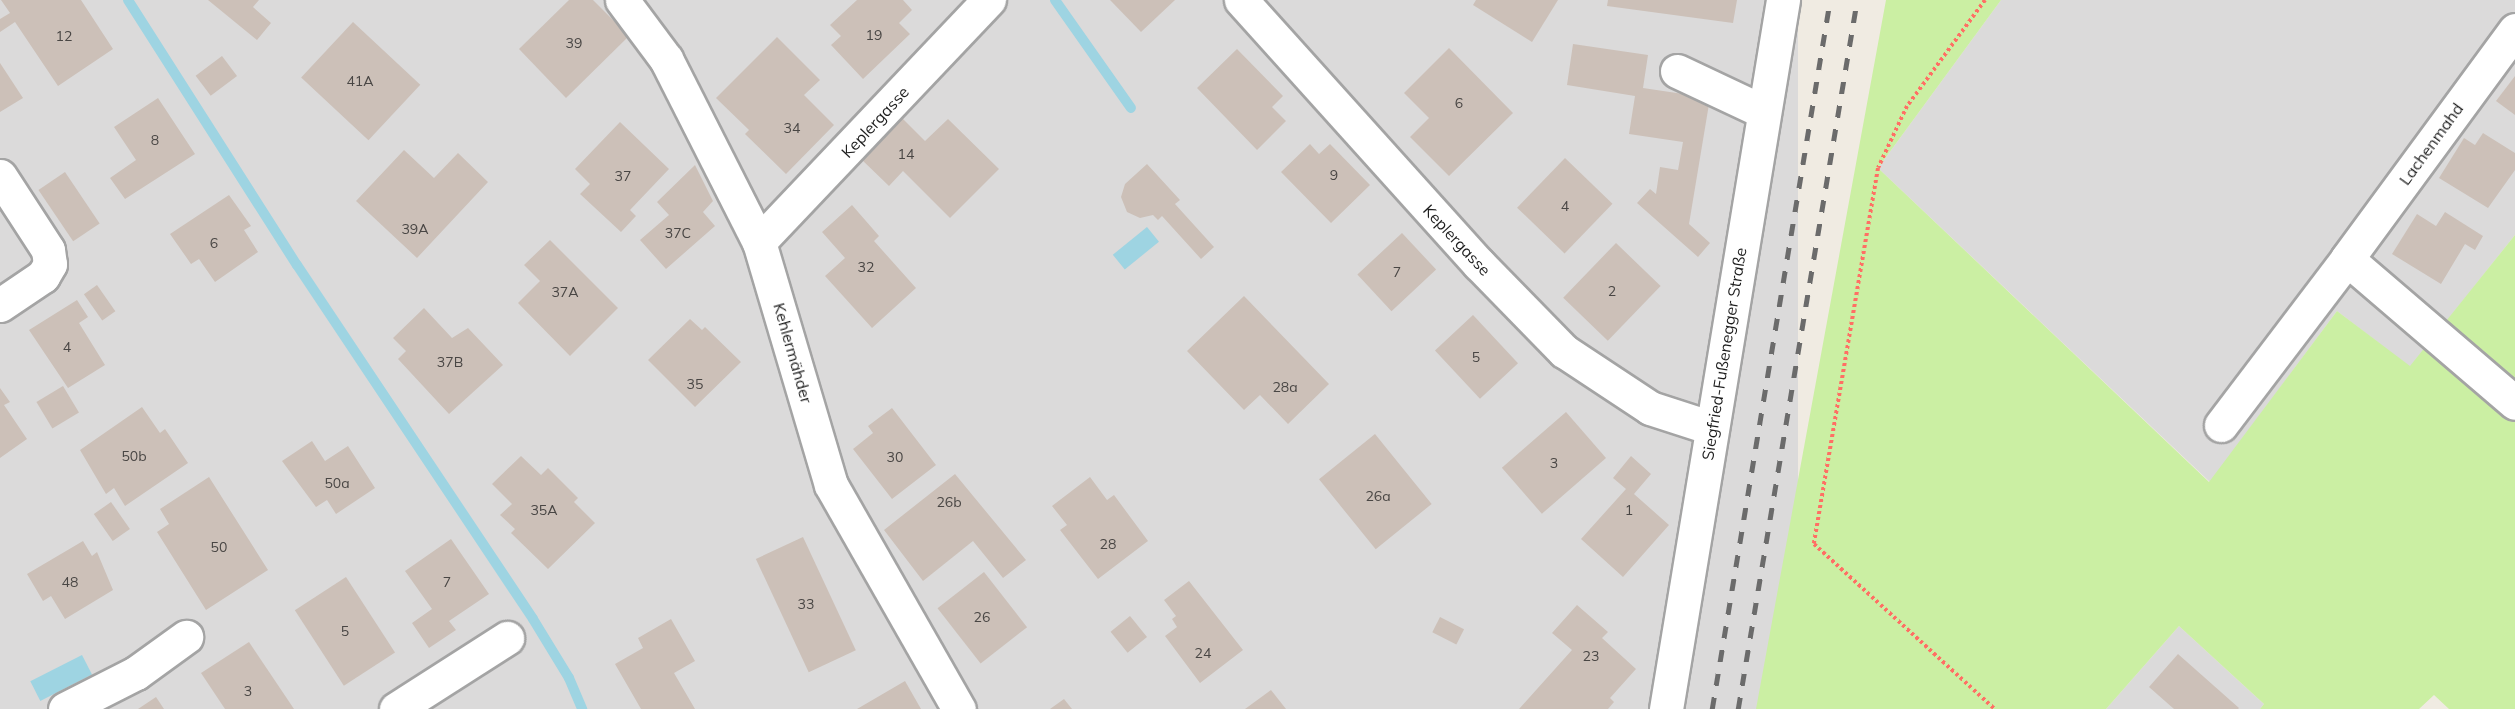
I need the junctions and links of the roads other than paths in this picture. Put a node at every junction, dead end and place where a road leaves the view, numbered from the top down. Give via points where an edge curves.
1 (622, 0) edge
2 (989, 0) edge
3 (1241, 0) edge
4 (1783, 0) edge
5 (2515, 30) edge
6 (1677, 71) dead end
7 (1764, 112) junction
8 (0, 176) edge
9 (759, 242) junction
10 (2347, 259) junction
11 (0, 305) edge
12 (2515, 403) edge
13 (2221, 425) dead end
14 (1712, 428) junction
15 (186, 637) dead end
16 (507, 638) dead end
17 (65, 709) edge
18 (396, 709) edge
19 (959, 709) edge
20 (1666, 709) edge

1 - 9 street, Kehlermähder via 666,58
2 - 9 street, Keplergasse
3 - 14 street, Keplergasse via 1479,264 1564,351 1650,408
4 - 7 street, Siegfried-Fußenegger Straße
5 - 10 street, Lachenmahd
6 - 7 street
7 - 14 street, Siegfried-Fußenegger Straße
8 - 11 street via 48,250 50,264 43,276
9 - 19 street, Kehlermähder via 831,485
10 - 12 street
10 - 13 street, Lachenmahd
14 - 20 street, Siegfried-Fußenegger Straße
15 - 17 street via 136,673
16 - 18 street

